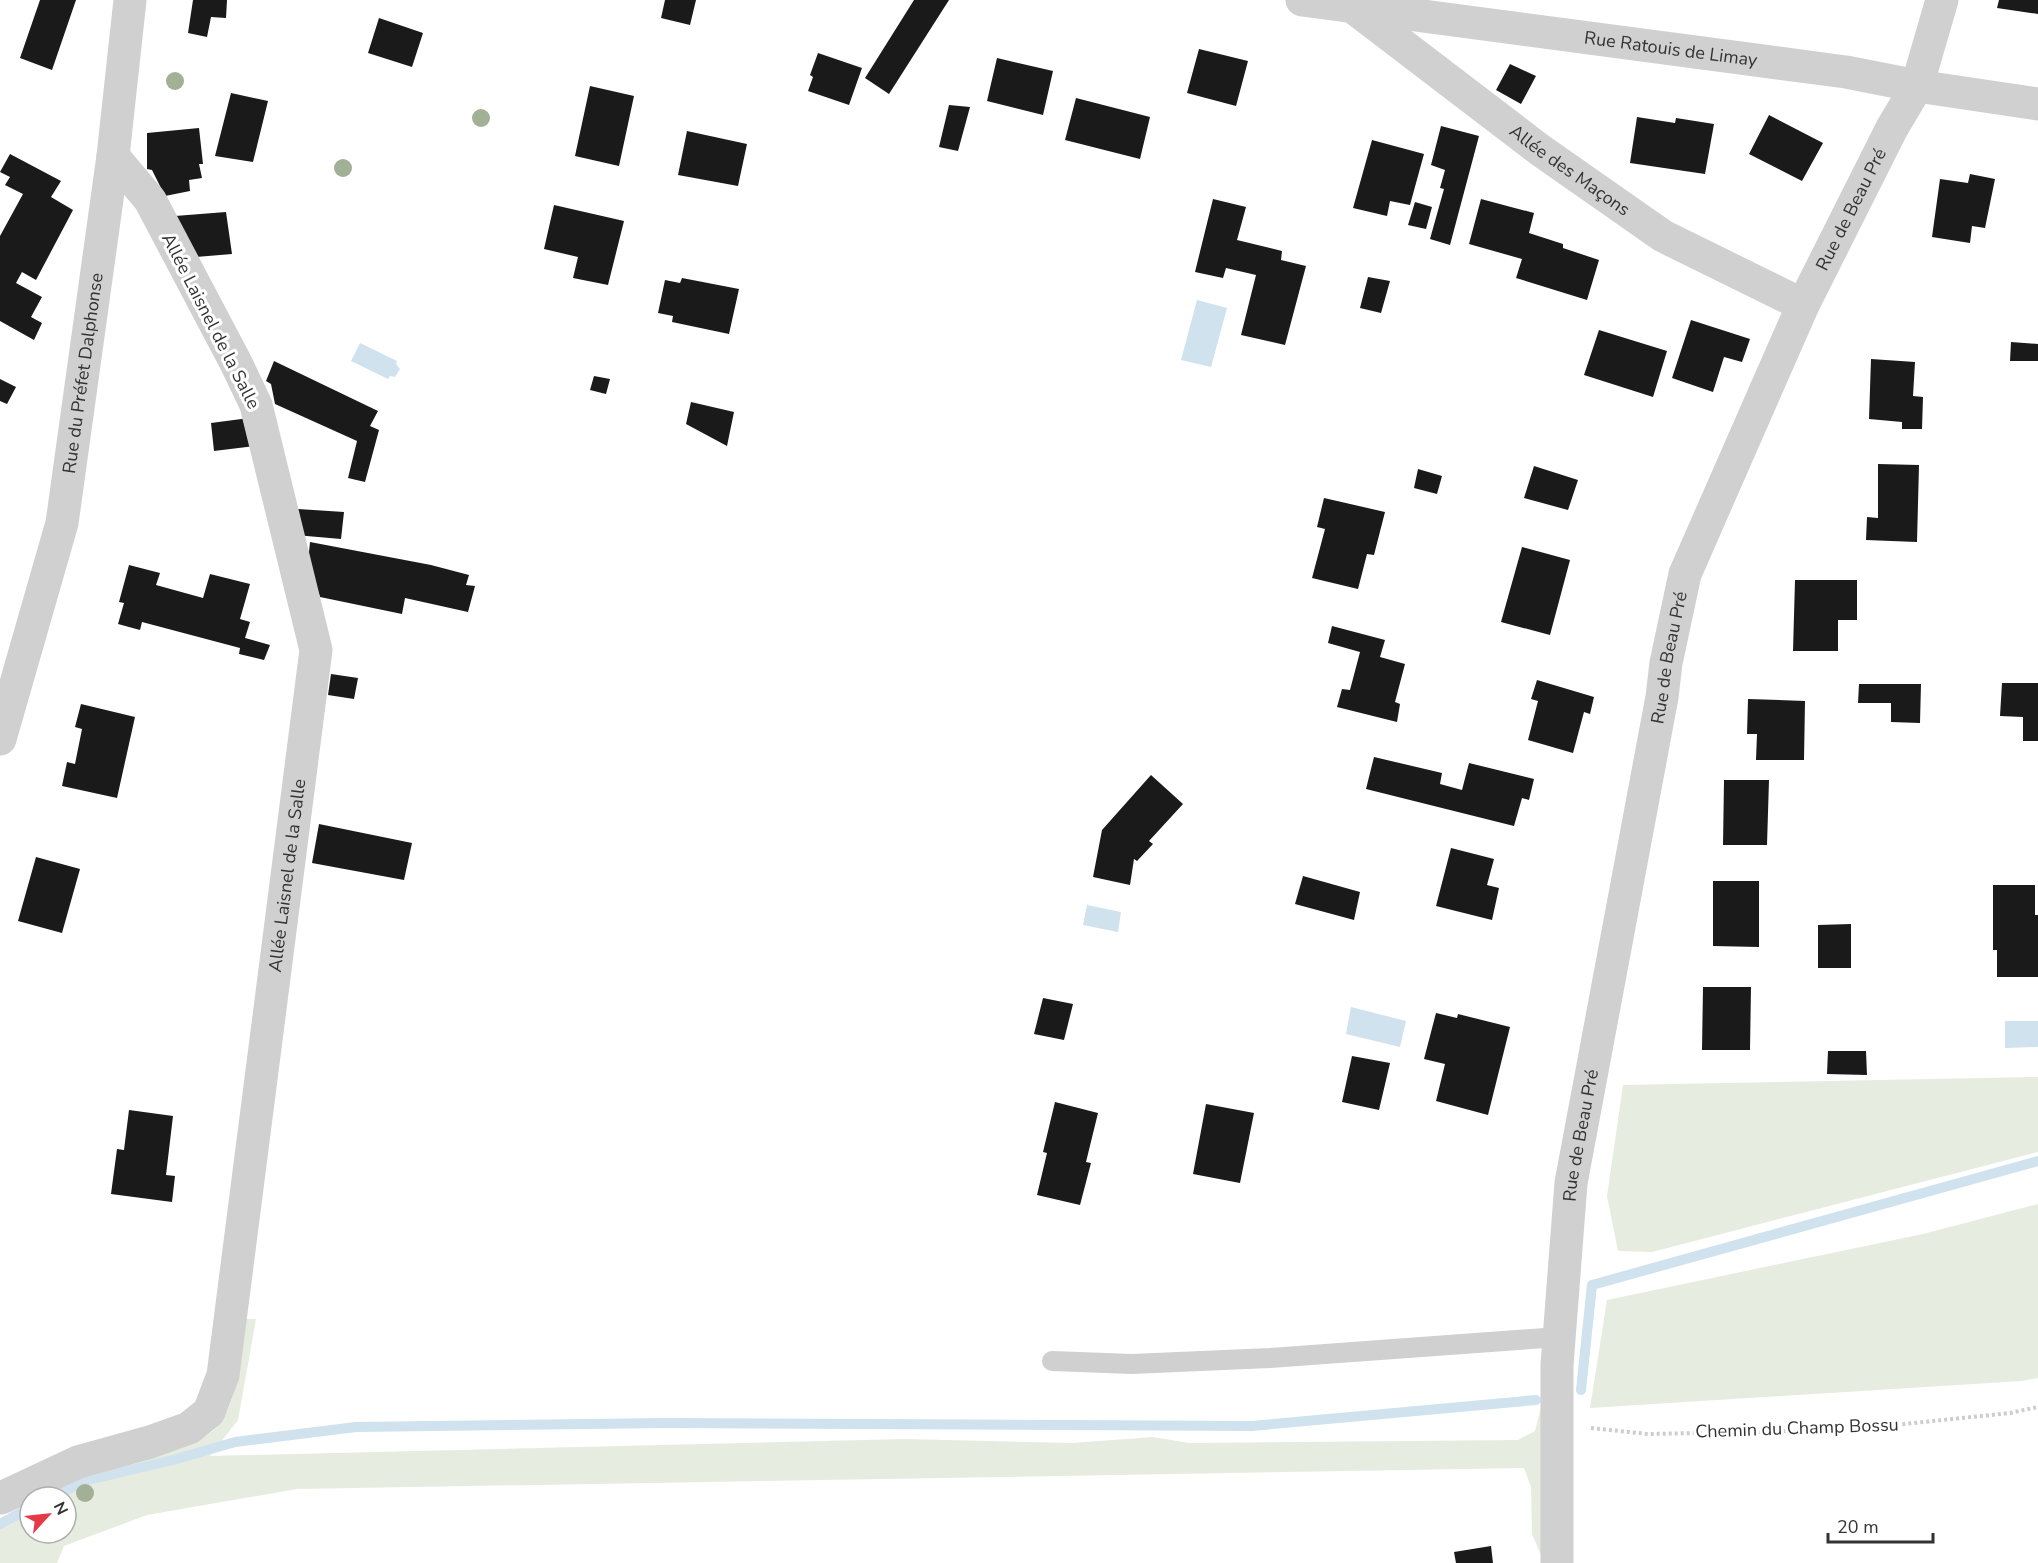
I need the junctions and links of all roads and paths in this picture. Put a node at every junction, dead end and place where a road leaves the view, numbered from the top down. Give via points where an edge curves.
1 (130, 0) edge
2 (1302, 0) edge
3 (1942, 0) edge
4 (1353, 7) junction
5 (1917, 86) junction
6 (2038, 104) edge
7 (113, 156) junction
8 (1803, 305) junction
9 (0, 739) edge
10 (1558, 1351) junction
11 (1052, 1361) dead end
12 (2038, 1407) edge
13 (1557, 1422) junction
14 (1, 1498) edge
15 (1557, 1563) edge

1 - 7 street, Rue du Préfet Dalphonse
2 - 4 street, Rue Ratouis de Limay
3 - 5 street, Rue de Beau Pré
4 - 5 street, Rue Ratouis de Limay via 1846,72
4 - 8 street, Allée des Maçons via 1540,150 1663,236
5 - 6 street, Rue Ratouis de Limay
5 - 8 street, Rue de Beau Pré
7 - 9 street, Rue du Préfet Dalphonse via 62,523
7 - 14 street, Allée Laisnel de la Salle via 150,200 256,405 316,650 223,1375 209,1412 189,1428 78,1462
8 - 10 street, Rue de Beau Pré via 1685,574 1571,1183
10 - 11 lane via 1132,1364
10 - 13 street, Rue de Beau Pré
12 - 13 path, Chemin du Champ Bossu via 1847,1430 1648,1434
13 - 15 street, Rue de Beau Pré

